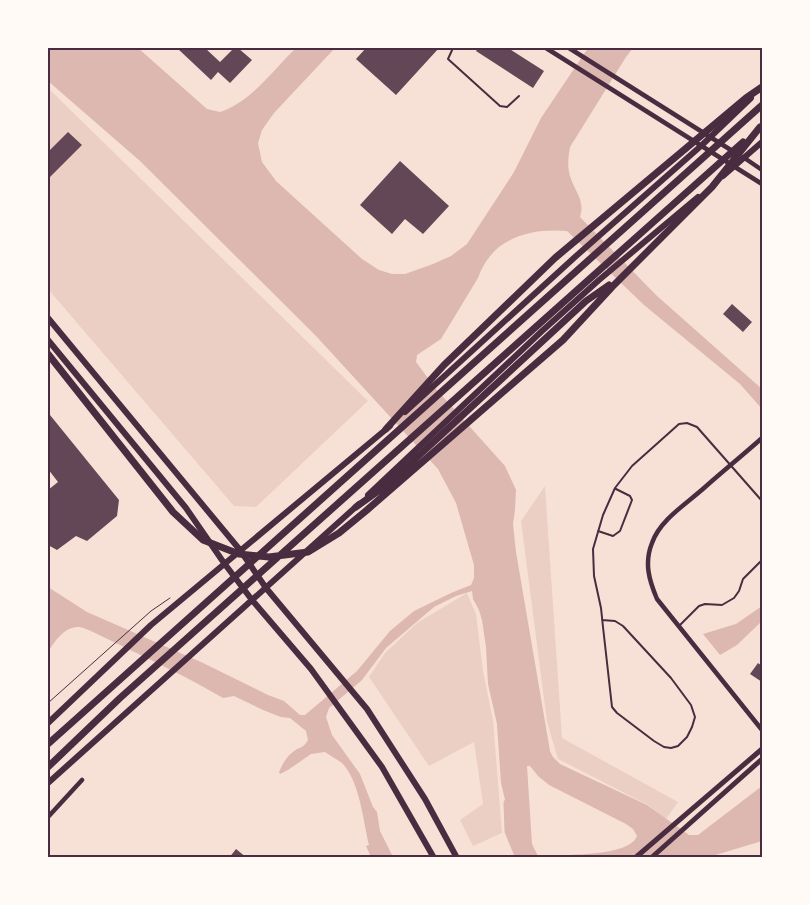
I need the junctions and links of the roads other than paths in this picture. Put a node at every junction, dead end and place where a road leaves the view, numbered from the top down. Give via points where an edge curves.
1 (453, 48) edge
2 (546, 48) edge
3 (569, 48) edge
4 (762, 87) edge
5 (519, 96) dead end
6 (762, 105) edge
7 (761, 126) edge
8 (710, 137) junction
9 (762, 142) edge
10 (702, 145) junction
11 (744, 158) junction
12 (735, 166) junction
13 (762, 170) edge
14 (762, 184) edge
15 (622, 276) junction
16 (48, 318) edge
17 (48, 340) edge
18 (48, 354) edge
19 (385, 430) junction
20 (762, 438) edge
21 (730, 465) junction
22 (615, 488) junction
23 (762, 501) edge
24 (356, 507) junction
25 (598, 531) junction
26 (240, 550) junction
27 (762, 560) edge
28 (224, 563) junction
29 (266, 588) junction
30 (252, 600) junction
31 (602, 620) junction
32 (679, 626) junction
33 (48, 723) edge
34 (762, 730) edge
35 (48, 744) edge
36 (762, 749) edge
37 (762, 759) edge
38 (48, 766) edge
39 (82, 780) dead end
40 (48, 783) edge
41 (48, 817) edge
42 (434, 858) edge
43 (457, 858) edge
44 (635, 858) edge
45 (650, 858) edge

1 - 5 lane via 448,59 500,106 508,107
2 - 10 street
3 - 8 street
4 - 8 main road
4 - 19 highway via 554,258 444,365
6 - 35 highway
7 - 15 highway via 712,187
7 - 38 highway via 120,698
8 - 10 main road
8 - 11 street
9 - 11 main road
10 - 12 street
10 - 19 main road
11 - 12 main road
11 - 13 street
12 - 14 street
12 - 24 main road via 599,280
15 - 18 highway via 563,340 367,510 308,552 269,557 239,554 203,540 173,512
15 - 24 highway via 586,301 388,484
16 - 26 main road
17 - 28 main road via 186,508
19 - 26 main road
20 - 21 street
21 - 22 lane via 696,428 686,423 679,424 632,466
21 - 23 lane
21 - 32 street via 664,522 652,541 648,557 651,585 657,599
22 - 25 lane
22 - 25 lane via 632,500 617,535
24 - 29 main road
25 - 31 lane via 593,548 594,576
26 - 28 main road
26 - 29 main road
27 - 32 lane via 743,579 734,598 722,605 699,606
28 - 30 main road
28 - 33 main road via 151,625
29 - 30 main road
29 - 43 main road via 367,708 425,799
30 - 40 main road
30 - 42 main road via 311,669 382,767
31 - 31 lane via 612,707 664,747 678,746 692,727 691,706 671,678 623,626 616,621
32 - 34 street
36 - 44 street
37 - 45 street
39 - 41 street

